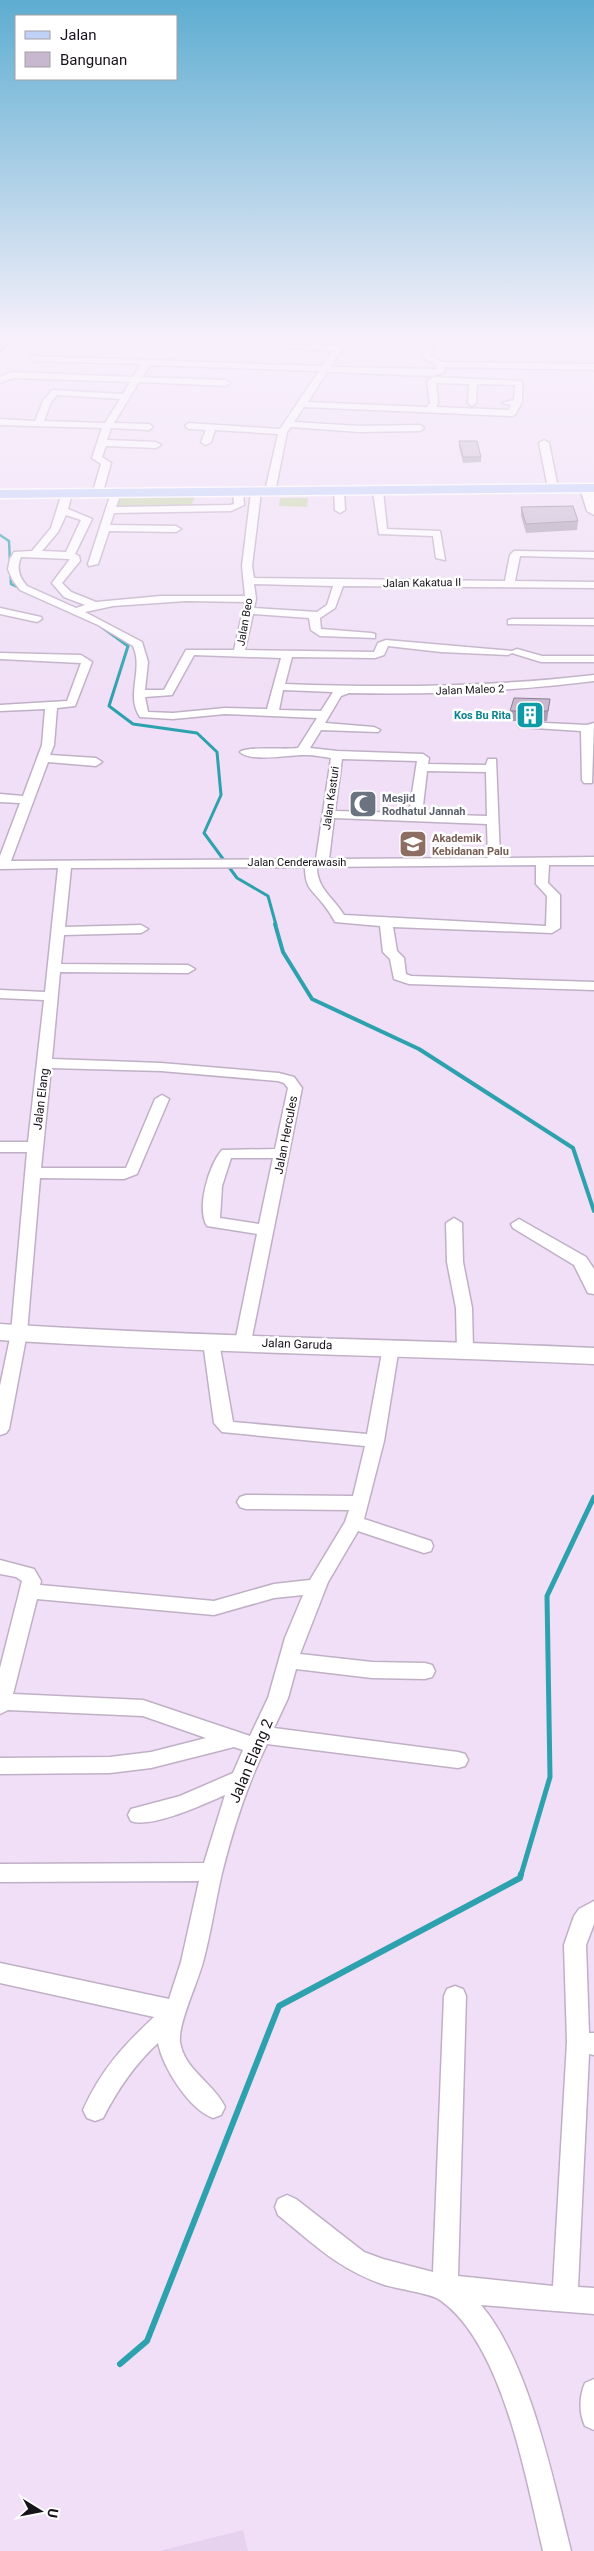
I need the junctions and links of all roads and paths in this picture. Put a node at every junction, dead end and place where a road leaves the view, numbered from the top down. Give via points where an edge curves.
1 (98, 456) edge
2 (279, 456) edge
3 (547, 456) edge
4 (552, 484) junction
5 (592, 486) edge
6 (271, 487) junction
7 (99, 488) junction
8 (0, 489) edge
9 (378, 490) junction
10 (339, 491) junction
11 (61, 492) junction
12 (238, 492) junction
13 (256, 492) junction
14 (116, 493) junction
15 (0, 494) edge
16 (111, 510) junction
17 (340, 510) dead end
18 (63, 511) junction
19 (594, 511) edge
20 (106, 528) junction
21 (176, 529) dead end
22 (36, 555) junction
23 (69, 555) junction
24 (594, 555) edge
25 (441, 558) dead end
26 (93, 564) dead end
27 (249, 581) junction
28 (339, 583) junction
29 (510, 583) junction
30 (594, 585) edge
31 (250, 599) junction
32 (94, 605) junction
33 (0, 611) edge
34 (249, 611) junction
35 (76, 612) junction
36 (314, 616) junction
37 (37, 619) dead end
38 (512, 622) dead end
39 (594, 622) edge
40 (371, 636) dead end
41 (239, 653) junction
42 (286, 654) junction
43 (0, 656) edge
44 (594, 659) edge
45 (594, 678) edge
46 (280, 687) junction
47 (346, 690) junction
48 (140, 694) junction
49 (0, 708) edge
50 (51, 709) junction
51 (272, 713) junction
52 (325, 715) junction
53 (524, 725) dead end
54 (318, 726) junction
55 (590, 727) edge
56 (374, 730) dead end
57 (305, 751) junction
58 (246, 752) dead end
59 (337, 755) junction
60 (43, 758) junction
61 (96, 762) dead end
62 (423, 768) junction
63 (588, 780) dead end
64 (0, 798) edge
65 (28, 800) junction
66 (329, 814) junction
67 (415, 817) junction
68 (492, 820) junction
69 (317, 861) junction
70 (594, 861) edge
71 (494, 862) junction
72 (543, 862) junction
73 (2, 865) edge
74 (65, 866) junction
75 (386, 923) junction
76 (141, 929) dead end
77 (58, 931) junction
78 (54, 968) junction
79 (188, 969) dead end
80 (594, 986) edge
81 (0, 994) edge
82 (51, 996) junction
83 (46, 1063) junction
84 (162, 1099) dead end
85 (0, 1147) edge
86 (35, 1147) junction
87 (283, 1154) junction
88 (32, 1173) junction
89 (454, 1223) dead end
90 (519, 1224) dead end
91 (265, 1230) junction
92 (594, 1289) edge
93 (10, 1333) edge
94 (211, 1342) junction
95 (243, 1342) junction
96 (391, 1347) junction
97 (465, 1350) junction
98 (594, 1356) edge
99 (0, 1429) edge
100 (375, 1441) junction
101 (246, 1502) dead end
102 (360, 1503) junction
103 (354, 1524) junction
104 (424, 1546) dead end
105 (0, 1567) edge
106 (316, 1586) junction
107 (29, 1591) junction
108 (289, 1660) junction
109 (425, 1671) dead end
110 (0, 1704) edge
111 (234, 1740) junction
112 (258, 1740) junction
113 (458, 1760) dead end
114 (0, 1766) edge
115 (240, 1779) junction
116 (138, 1815) dead end
117 (212, 1872) junction
118 (0, 1873) edge
119 (594, 1911) edge
120 (0, 1973) edge
121 (455, 1996) dead end
122 (176, 2011) junction
123 (586, 2043) edge
124 (213, 2107) dead end
125 (95, 2110) dead end
126 (287, 2207) dead end
127 (445, 2287) junction
128 (565, 2299) junction
129 (594, 2301) edge
130 (594, 2392) edge
131 (594, 2416) edge
132 (557, 2551) edge

1 - 7 street via 106,463
2 - 6 street
3 - 4 street
4 - 5 main road
4 - 6 main road
5 - 9 main road
5 - 19 street
6 - 7 main road
7 - 11 main road
8 - 11 main road
9 - 10 main road
9 - 25 street via 382,532 437,533
10 - 13 main road
10 - 17 street
11 - 14 main road
11 - 15 main road
11 - 18 street
12 - 13 main road
12 - 14 main road
12 - 16 street via 238,506 231,508
13 - 27 street, Jalan Beo via 247,566
14 - 16 street
16 - 20 street
18 - 22 street
18 - 23 street via 87,519
20 - 21 street
20 - 26 street
22 - 23 street
22 - 35 street via 16,555 17,582 28,591
23 - 32 street via 75,561 58,579 58,587
24 - 29 street via 518,553
27 - 28 street, Jalan Kakatua II
27 - 31 street, Jalan Beo
28 - 29 street, Jalan Kakatua II
28 - 36 street via 333,606
29 - 30 street, Jalan Kakatua II
31 - 32 street
31 - 34 street, Jalan Beo
32 - 35 street
33 - 37 street
34 - 36 street
34 - 41 street, Jalan Beo
35 - 48 street via 102,622 142,649 144,665
36 - 40 street via 316,630 320,633
38 - 39 street
41 - 42 street, Jalan Beo
41 - 48 street via 190,652 168,693
42 - 44 street, Jalan Beo via 375,655 386,643 512,652 541,659
42 - 46 street
43 - 50 street via 87,660 71,704
45 - 47 street, Jalan Maleo 2 via 499,689
46 - 47 street, Jalan Maleo 2
46 - 51 street
47 - 52 street via 337,694
48 - 51 street via 138,705 144,715 208,711
49 - 50 street
50 - 60 street via 48,744
51 - 52 street
52 - 54 street
53 - 55 street
54 - 56 street
54 - 57 street
55 - 63 street
57 - 58 street, Jalan Kasturi via 280,754
57 - 59 street, Jalan Kasturi
59 - 62 street via 421,757 424,759
59 - 66 street, Jalan Kasturi
60 - 61 street
60 - 65 street
62 - 67 street
62 - 68 street via 492,766
64 - 65 street
65 - 73 street
66 - 67 street
66 - 69 street, Jalan Kasturi
67 - 68 street
68 - 71 street
69 - 71 street, Jalan Cenderawasih
69 - 74 street, Jalan Cenderawasih
69 - 75 street, Jalan Kasturi via 311,879 314,887 340,919
70 - 72 street, Jalan Cenderawasih
71 - 72 street, Jalan Cenderawasih
72 - 75 street, Jalan Kasturi via 542,884 554,895 554,926 550,930
73 - 74 street, Jalan Cenderawasih
74 - 77 street, Jalan Elang
75 - 80 street via 390,952 397,958 400,976 405,980
76 - 77 street
77 - 78 street, Jalan Elang
78 - 79 street
78 - 82 street, Jalan Elang
81 - 82 street
82 - 83 street, Jalan Elang
83 - 86 street, Jalan Elang
83 - 87 street, Jalan Hercules via 160,1067 289,1080 296,1088
84 - 88 street via 132,1171 124,1174
85 - 86 street
86 - 88 street, Jalan Elang
87 - 91 street, Jalan Hercules
87 - 91 street via 227,1153 219,1165 211,1202 213,1222
88 - 93 street, Jalan Elang
89 - 97 street via 454,1262 464,1308
90 - 92 street via 580,1261
91 - 95 street, Jalan Hercules
93 - 94 street, Jalan Garuda
93 - 99 street, Jalan Elang
94 - 95 street, Jalan Garuda
94 - 100 street via 223,1424 228,1428
95 - 96 street, Jalan Garuda
96 - 97 street, Jalan Garuda
96 - 100 street, Jalan Elang 2
97 - 98 street, Jalan Garuda
100 - 102 street, Jalan Elang 2
101 - 102 street
102 - 103 street, Jalan Elang 2
103 - 104 street
103 - 106 street, Jalan Elang 2
105 - 107 street via 30,1576
106 - 107 street via 274,1591 214,1608
106 - 108 street, Jalan Elang 2
107 - 110 street
108 - 109 street via 372,1670
108 - 112 street, Jalan Elang 2 via 278,1698
110 - 111 street via 143,1708
111 - 112 street
111 - 114 street via 151,1760 110,1766
112 - 113 street
112 - 115 street, Jalan Elang 2
115 - 116 street via 183,1804
115 - 117 street, Jalan Elang 2
117 - 118 street
117 - 122 street, Jalan Elang 2 via 192,1962
119 - 123 street via 582,1924 575,1945
120 - 122 street
121 - 127 street
122 - 124 street, Jalan Elang 2 via 168,2040 171,2053 184,2074
122 - 125 street via 130,2054 112,2078
123 - 128 street
126 - 127 street via 354,2260 392,2275
127 - 128 street
127 - 132 street via 481,2326 506,2374 536,2467
128 - 129 street
130 - 131 street

